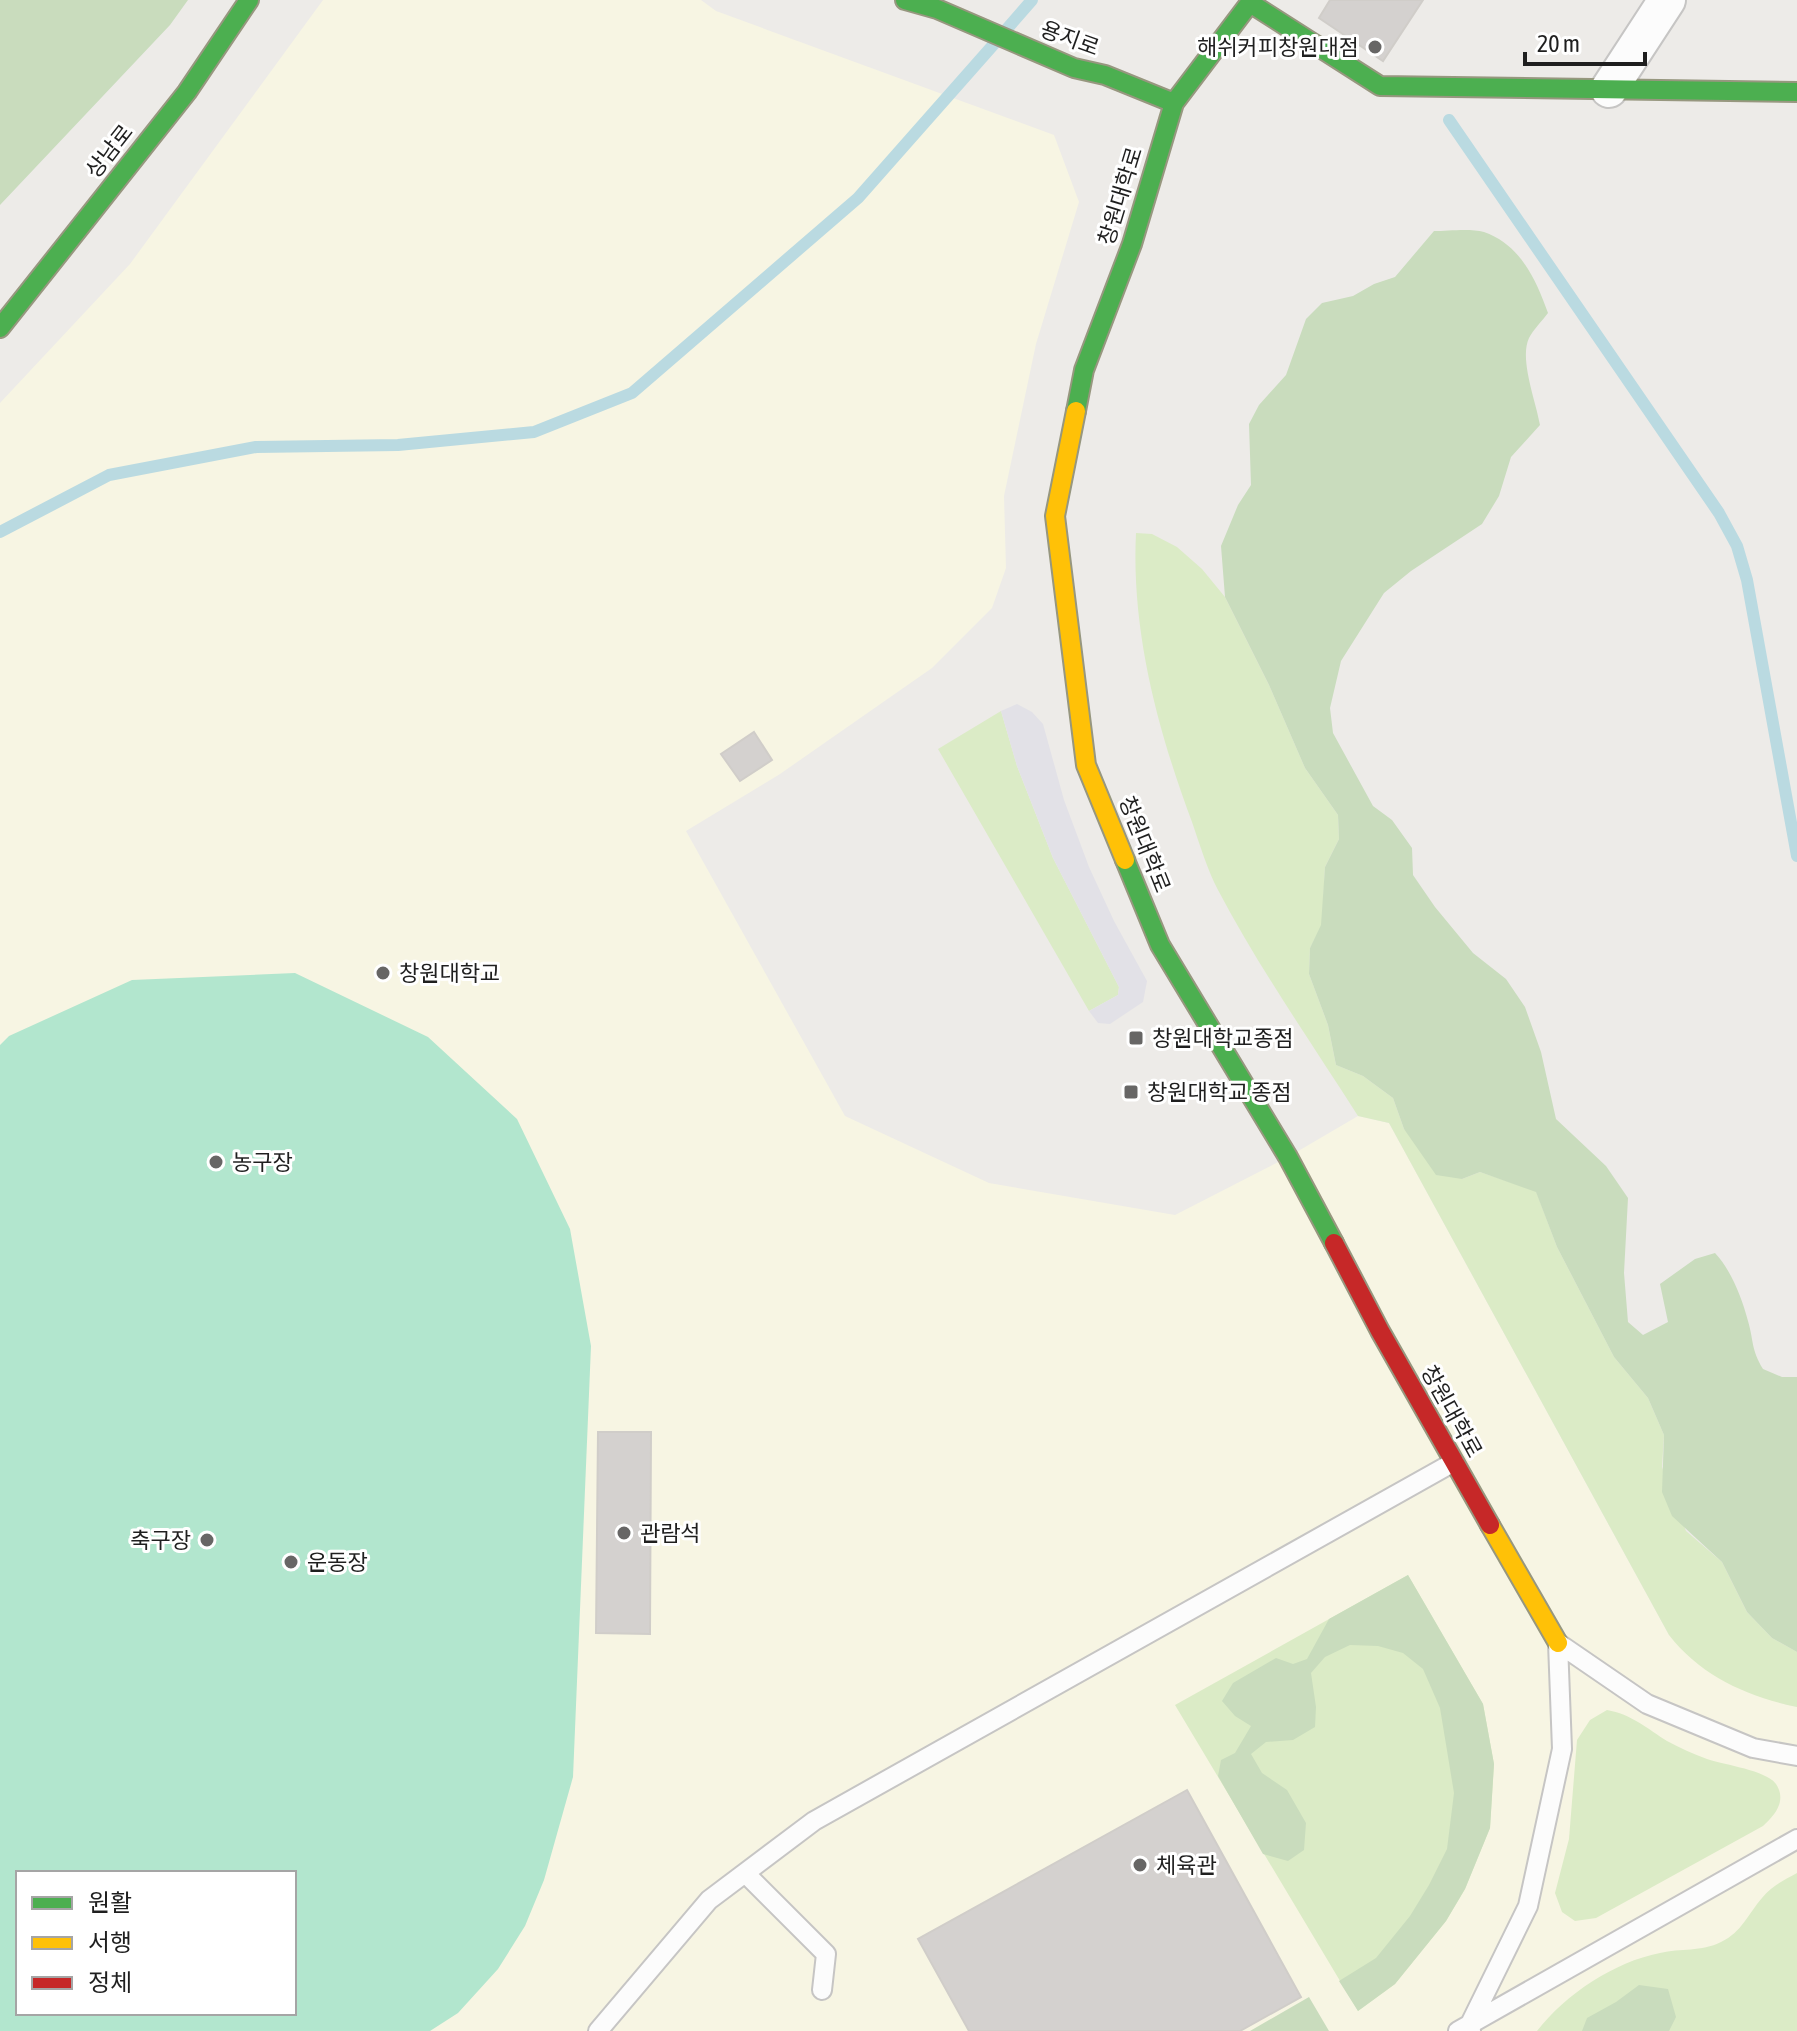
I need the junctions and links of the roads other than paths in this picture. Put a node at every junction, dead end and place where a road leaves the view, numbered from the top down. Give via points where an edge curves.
1 (249, 0) edge
2 (1667, 0) edge
3 (1251, 2) edge
4 (921, 3) edge
5 (1609, 89) junction
6 (1797, 92) edge
7 (1174, 103) junction
8 (0, 328) edge
9 (1454, 1462) junction
10 (1558, 1643) junction
11 (1797, 1756) edge
12 (1797, 1839) edge
13 (745, 1873) junction
14 (822, 1990) dead end
15 (1467, 2029) edge
16 (598, 2031) edge

1 - 8 street, 상남로 via 187,92
2 - 5 street
3 - 5 street via 1380,86
3 - 7 street, 창원대학로
4 - 7 street, 용지로 via 1074,68
5 - 6 street
7 - 9 street, 창원대학로 via 1132,244 1084,370 1055,516 1086,765 1160,945 1288,1157
9 - 10 street, 창원대학로
9 - 13 lane via 814,1821
10 - 11 lane via 1647,1704 1753,1748
10 - 15 lane via 1562,1749 1528,1906
12 - 15 lane
13 - 14 lane via 826,1954
13 - 16 lane via 709,1900

